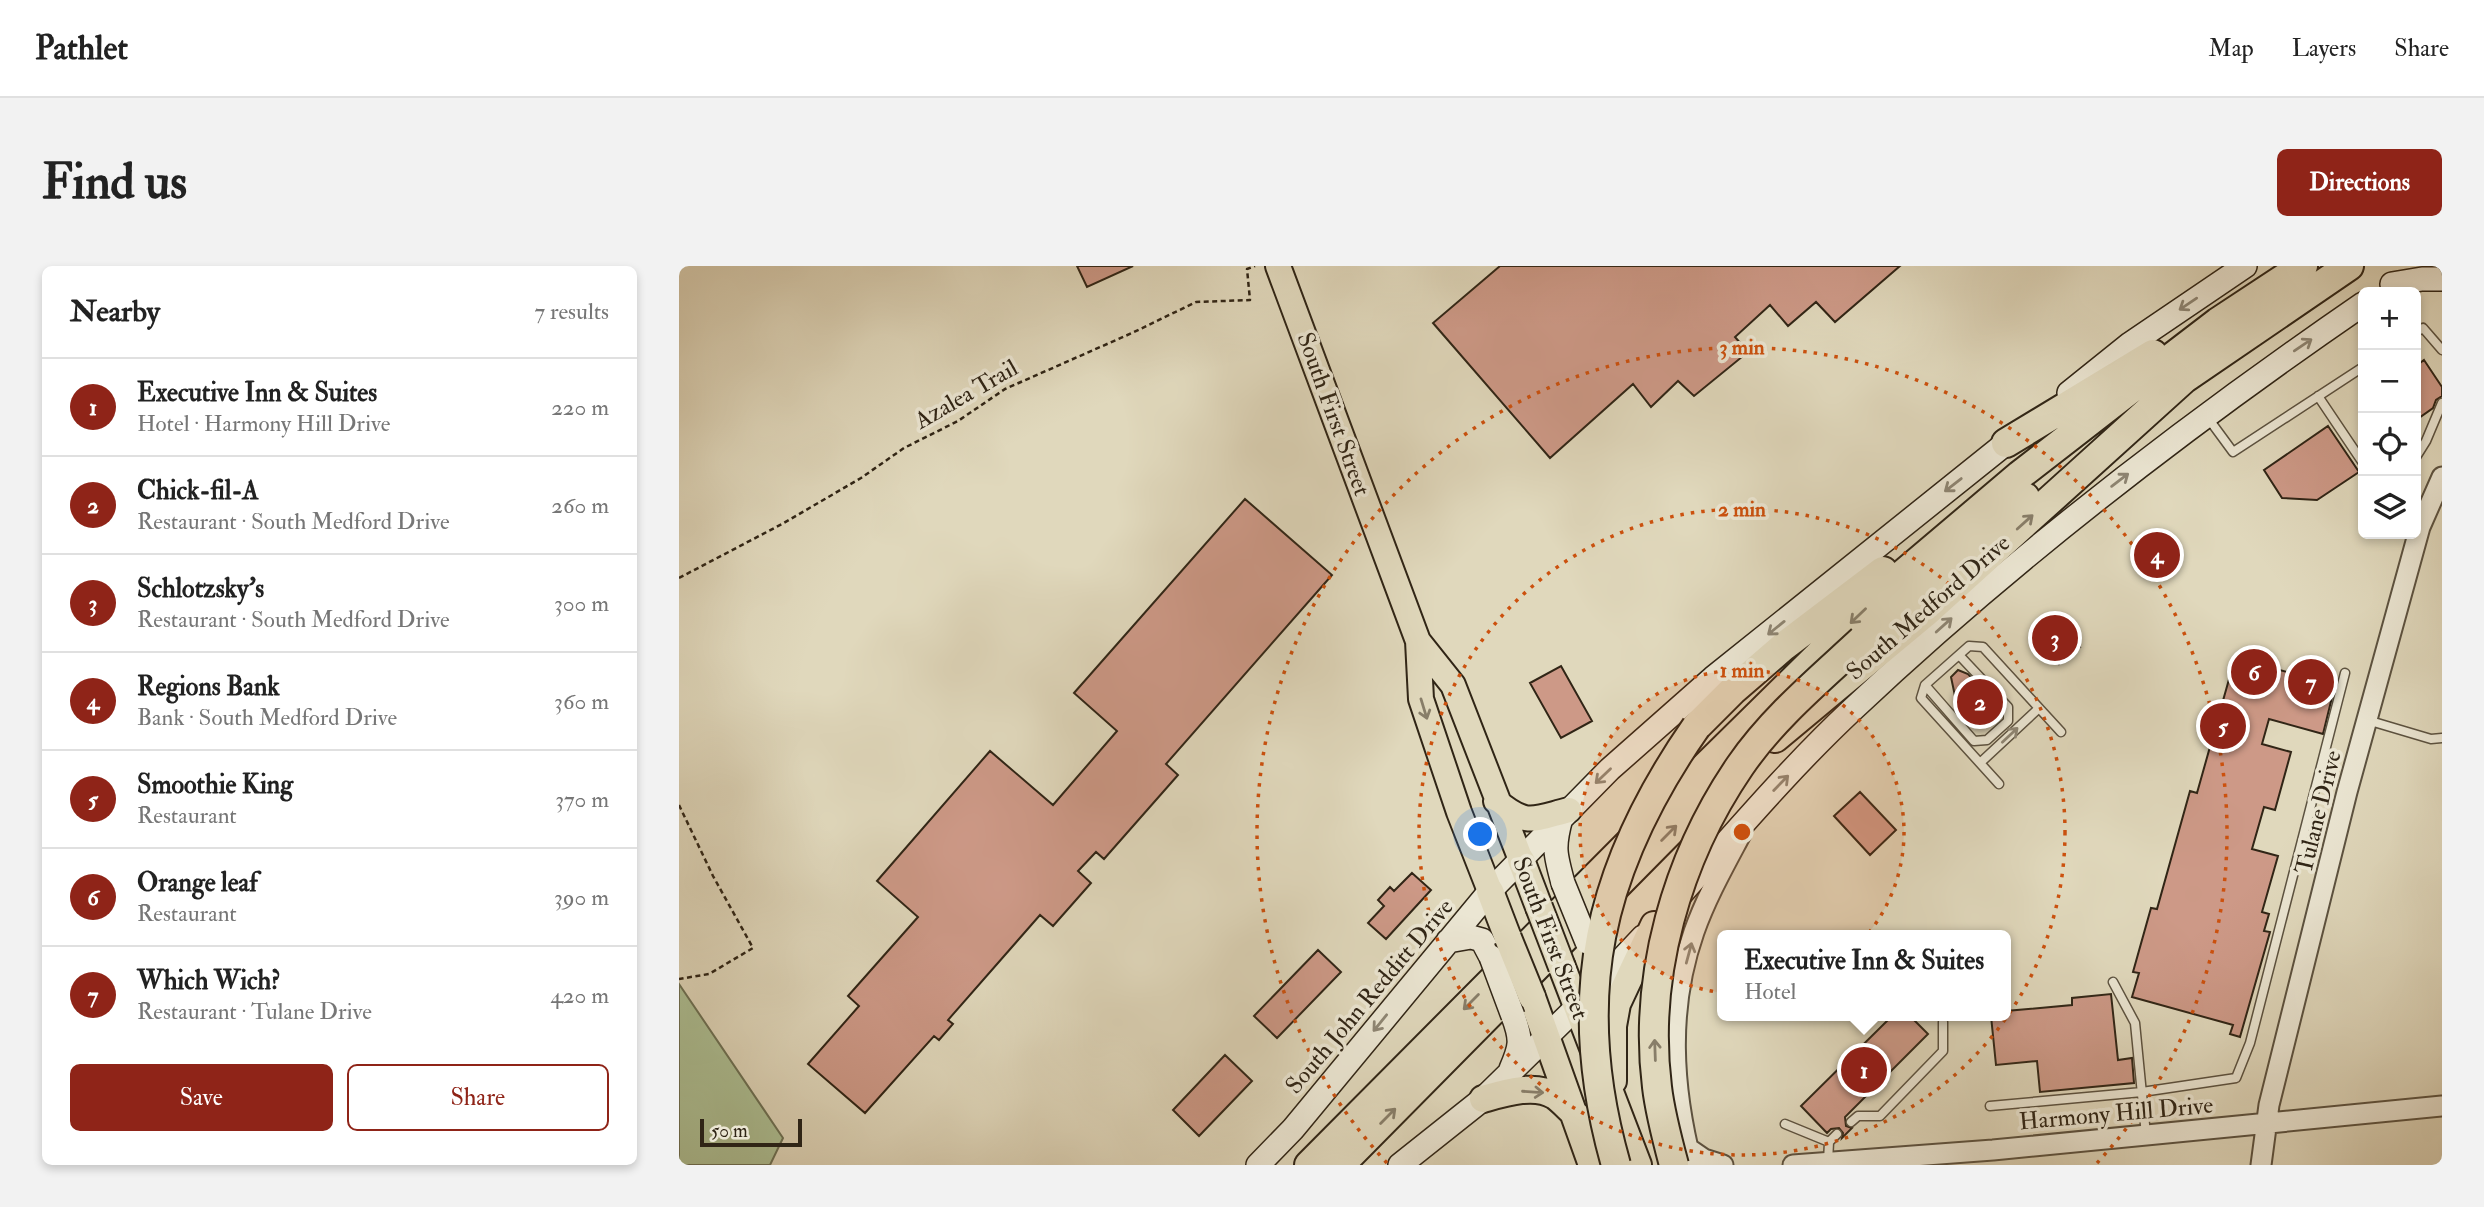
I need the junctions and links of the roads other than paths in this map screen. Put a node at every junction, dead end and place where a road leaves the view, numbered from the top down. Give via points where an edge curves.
1 (2245, 266) edge
2 (2303, 266) edge
3 (2349, 266) edge
4 (2418, 266) edge
5 (1280, 272) edge
6 (2442, 279) edge
7 (2387, 287) edge
8 (2390, 287) edge
9 (2358, 307) edge
10 (2218, 322) junction
11 (2421, 329) edge
12 (2442, 350) edge
13 (2358, 370) edge
14 (2186, 377) junction
15 (2318, 396) junction
16 (2442, 403) edge
17 (2206, 415) junction
18 (2006, 443) junction
19 (2421, 449) edge
20 (2358, 456) edge
21 (2020, 475) junction
22 (2442, 477) edge
23 (1418, 641) junction
24 (1959, 655) junction
25 (2345, 673) dead end
26 (1925, 685) junction
27 (2039, 708) junction
28 (2367, 720) junction
29 (2061, 732) dead end
30 (2442, 738) edge
31 (1980, 763) junction
32 (1999, 784) dead end
33 (1496, 801) junction
34 (1752, 813) junction
35 (1565, 814) junction
36 (1521, 860) junction
37 (1490, 891) junction
38 (1654, 925) junction
39 (1448, 941) junction
40 (1499, 947) junction
41 (1616, 966) junction
42 (2113, 982) dead end
43 (1523, 1006) junction
44 (1578, 1006) junction
45 (1943, 1022) dead end
46 (1548, 1037) junction
47 (1509, 1072) junction
48 (2142, 1092) junction
49 (1483, 1099) junction
50 (1990, 1106) dead end
51 (2442, 1106) edge
52 (1616, 1107) junction
53 (1576, 1115) junction
54 (1851, 1122) dead end
55 (1786, 1124) dead end
56 (2266, 1124) junction
57 (1837, 1134) dead end
58 (2146, 1135) junction
59 (1829, 1152) junction
60 (1685, 1159) edge
61 (1258, 1165) edge
62 (1309, 1165) edge
63 (1340, 1165) edge
64 (1400, 1165) edge
65 (1592, 1165) edge
66 (1616, 1165) edge
67 (1638, 1165) edge
68 (1723, 1165) edge
69 (1793, 1165) edge
70 (2261, 1165) edge

1 -> 18 main road via 2130,344
2 - 10 highway
3 - 14 highway
4 - 7 main road
5 - 23 main road, South First Street
6 - 8 main road
17 -> 9 main road, South Medford Drive
10 - 18 highway via 2153,353
10 - 21 highway
11 - 12 lane
13 - 15 lane
60 -> 14 highway, bridge via 1657,1087 1655,1010 1664,943 1685,871 1741,765 1776,721 2018,502
63 -> 14 highway via 1696,805 1925,613
15 - 17 lane via 2232,452
15 - 20 lane
16 - 19 lane
34 -> 17 main road, South Medford Drive via 1852,710 1974,598
18 -> 35 main road via 1713,678
21 -> 62 highway via 1889,586
21 - 66 highway, bridge via 1784,646 1696,727 1672,762 1617,873 1594,972 1592,1039 1598,1095
22 - 28 street, Tulane Drive via 2427,501
23 - 33 main road, South First Street via 1453,685
23 -> 37 main road, South First Street via 1421,699
24 - 26 lane
24 - 26 lane via 2008,707 2008,721 1987,740 1974,741
24 - 27 lane via 1969,646 1983,647
25 - 48 lane via 2251,1043 2235,1078
26 - 31 lane via 1921,698
27 - 29 lane
31 -> 27 lane
28 - 30 lane via 2431,739
28 - 56 street, Tulane Drive
31 - 32 lane
33 - 35 main road via 1519,818
33 - 36 main road, South First Street
34 - 38 main road, South Medford Drive
60 -> 34 street via 1675,1080 1680,983 1694,932
35 - 36 main road
35 - 41 main road, bridge via 1554,843 1563,883 1593,953
36 - 37 main road, South John Redditt Drive
36 - 44 highway, South First Street, bridge
37 - 39 main road, South John Redditt Drive
37 - 40 highway, South First Street
38 - 41 main road, South Medford Drive
38 - 52 highway via 1617,1004 1612,1048
39 - 40 main road via 1471,937
39 -> 61 main road, South John Redditt Drive
40 - 43 highway, South First Street, bridge
41 - 44 main road, South Medford Drive
42 - 48 lane via 2135,1023
43 - 46 highway, South First Street
43 - 47 main road via 1520,1047
44 - 46 main road
44 - 52 highway, South First Street
45 - 54 lane via 1943,1051 1880,1116 1858,1116
46 - 47 main road
46 - 53 highway, South First Street
47 - 49 main road
48 - 50 lane
48 - 58 lane
49 -> 53 highway via 1512,1091 1541,1091
49 - 64 main road
51 - 56 street, Harmony Hill Drive
52 - 67 highway, South First Street
53 - 65 highway, South First Street
55 - 59 lane
56 - 58 street, Harmony Hill Drive
56 - 70 street, Tulane Drive
57 - 59 lane
58 - 59 street, Harmony Hill Drive
59 - 69 street, Harmony Hill Drive
60 - 68 street

